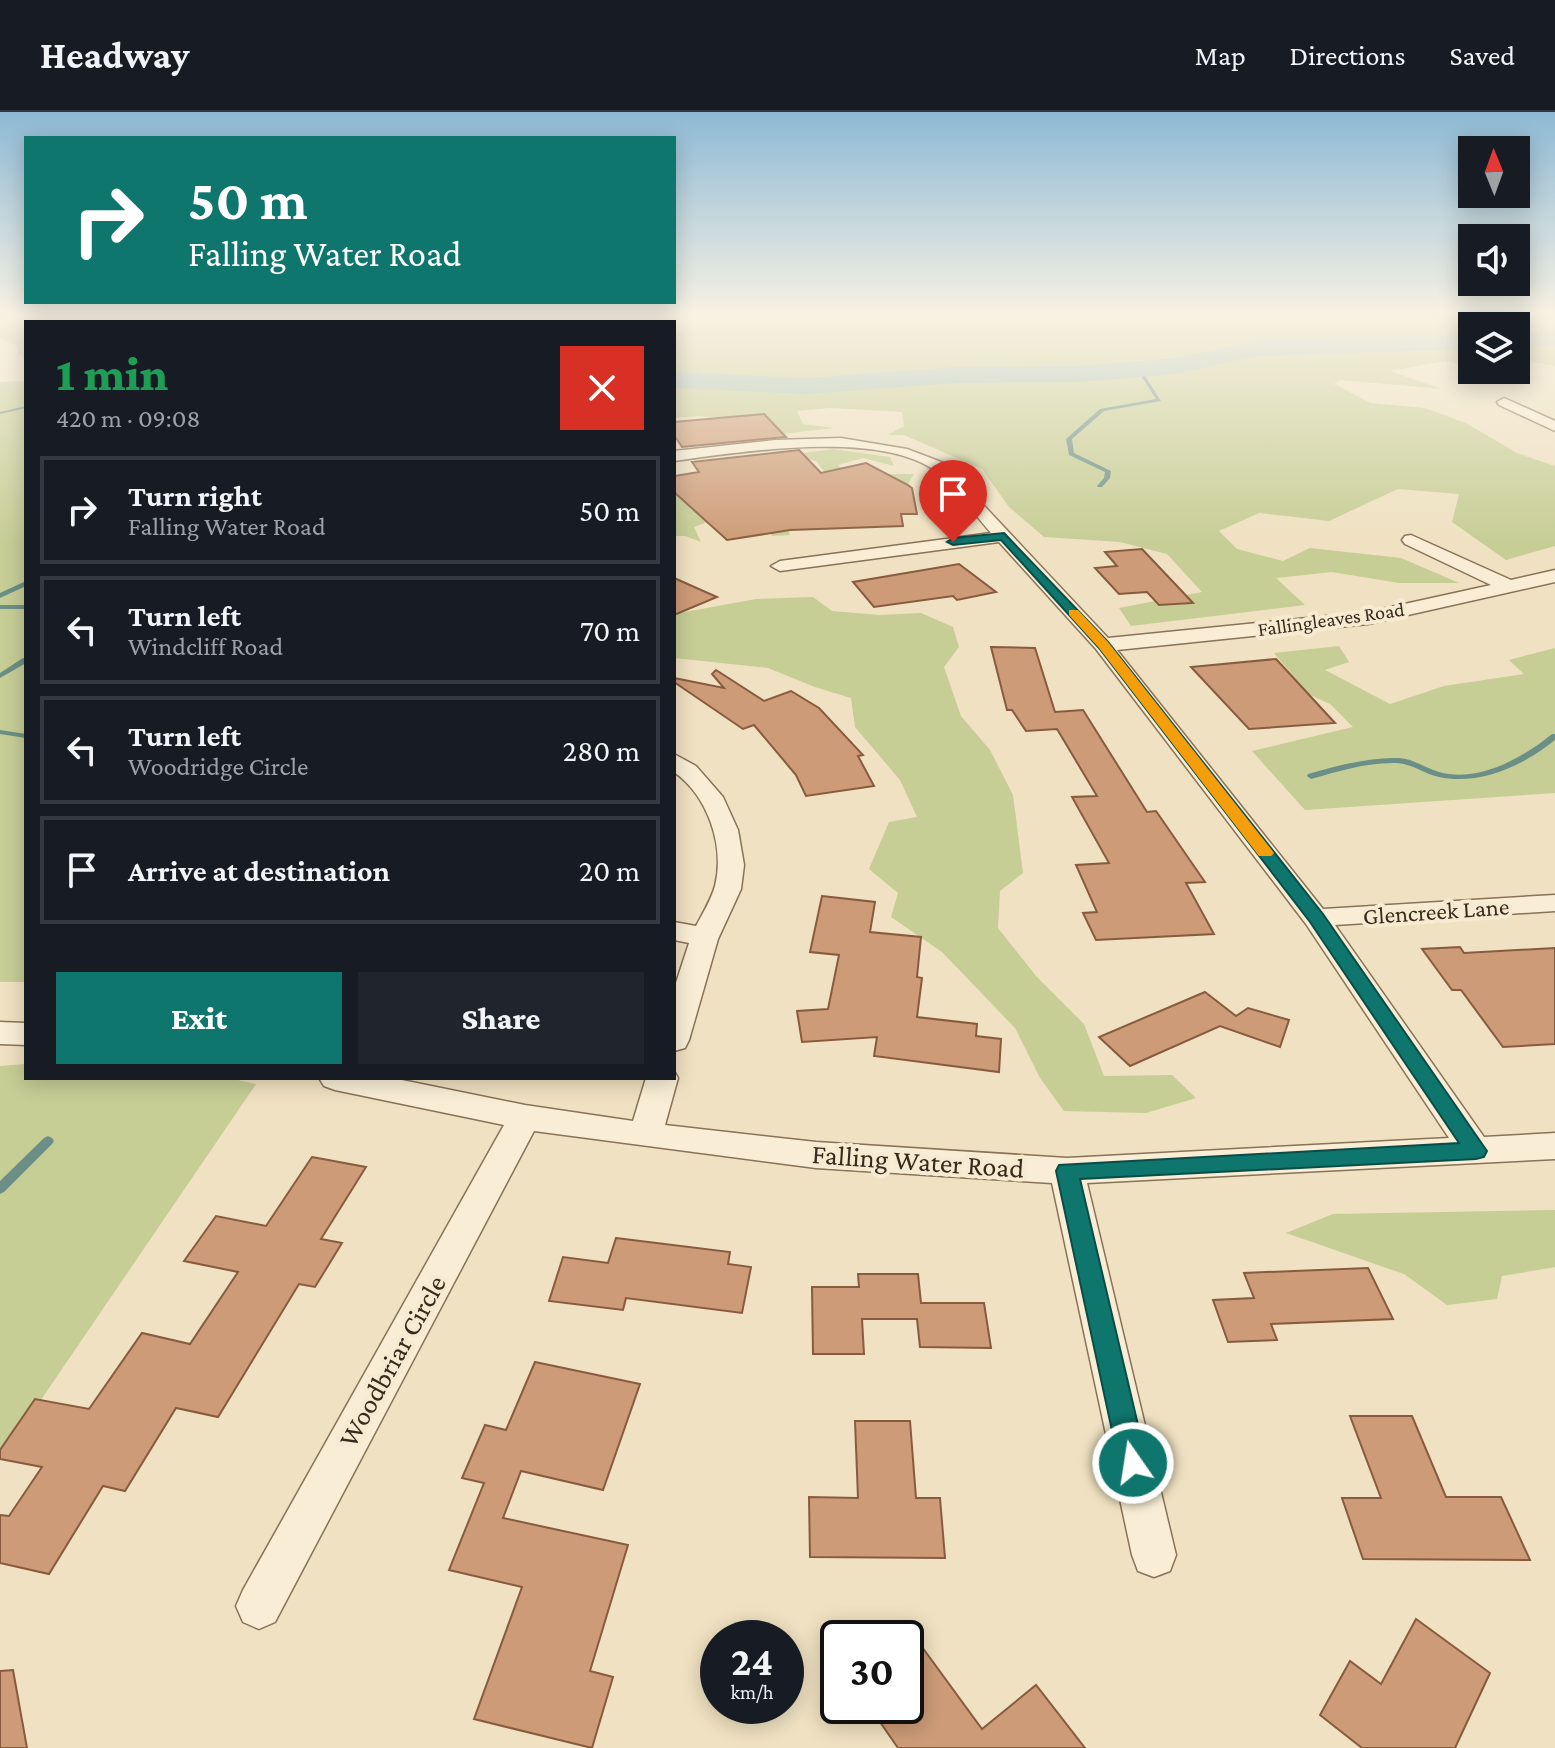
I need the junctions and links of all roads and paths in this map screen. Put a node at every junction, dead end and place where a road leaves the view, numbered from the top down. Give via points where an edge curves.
1 (1504, 402) dead end
2 (1555, 427) edge
3 (676, 456) edge
4 (1004, 536) junction
5 (1411, 540) dead end
6 (780, 566) dead end
7 (1555, 576) edge
8 (1508, 586) junction
9 (1103, 645) junction
10 (676, 762) edge
11 (1555, 903) edge
12 (1316, 918) junction
13 (676, 931) edge
14 (705, 937) junction
15 (0, 1033) edge
16 (676, 1033) edge
17 (24, 1034) edge
18 (345, 1080) edge
19 (661, 1080) edge
20 (525, 1117) junction
21 (645, 1135) junction
22 (1555, 1146) edge
23 (1476, 1151) junction
24 (1067, 1171) junction
25 (1154, 1555) dead end
26 (259, 1606) dead end

1 - 2 street
3 - 4 street via 830,441 909,452 939,466
4 - 6 street
4 - 9 street
5 - 8 street
7 - 8 street, Fallingleaves Road
8 - 9 street, Fallingleaves Road via 1368,618
9 - 12 street
10 - 14 street via 693,772 729,841 729,883
11 - 12 street, Glencreek Lane
12 - 23 street
13 - 14 street
14 - 16 street
15 - 17 street
18 - 20 street, Falling Water Road
19 - 21 street
20 - 21 street, Falling Water Road
20 - 26 street, Woodbriar Circle
21 - 24 street, Falling Water Road via 816,1155
22 - 23 street, Falling Water Road
23 - 24 street, Falling Water Road
24 - 25 street

